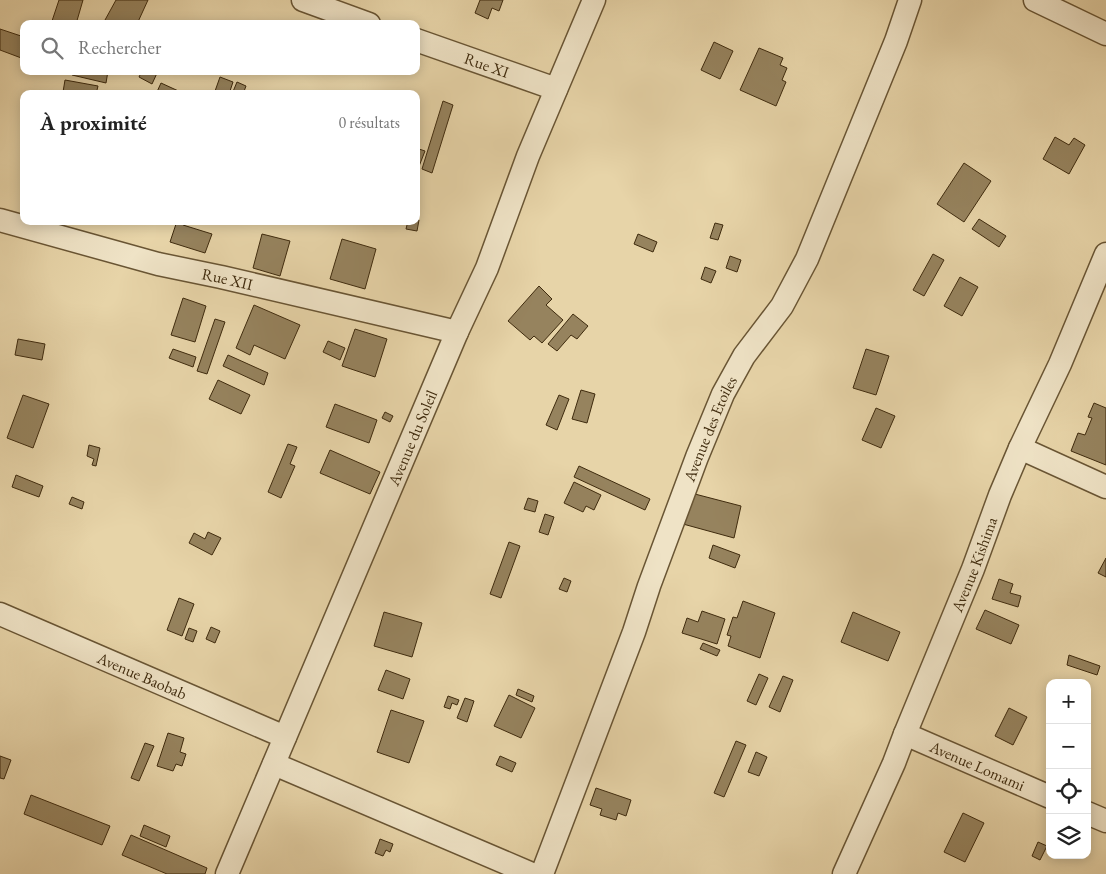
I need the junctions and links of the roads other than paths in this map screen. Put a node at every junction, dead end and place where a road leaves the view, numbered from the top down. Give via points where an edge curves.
1 (303, 0) edge
2 (594, 0) edge
3 (910, 0) edge
4 (1034, 0) edge
5 (357, 20) edge
6 (1106, 34) edge
7 (420, 41) edge
8 (556, 89) junction
9 (0, 220) edge
10 (1106, 254) edge
11 (457, 332) junction
12 (1020, 448) junction
13 (1106, 486) edge
14 (0, 614) edge
15 (905, 734) junction
16 (285, 736) junction
17 (274, 764) junction
18 (1046, 795) edge
19 (1089, 814) edge
20 (1106, 821) edge
21 (227, 874) edge
22 (532, 874) edge
23 (542, 874) edge
24 (844, 874) edge

1 - 5 street
2 - 8 street, Avenue du Soleil
3 - 23 street, Avenue des Etoiles via 807,259 782,306 744,356 719,403
4 - 6 street
7 - 8 street, Rue XI
8 - 11 street, Avenue du Soleil via 487,268
9 - 11 street, Rue XII via 158,264
10 - 12 street, Avenue Kishima via 1060,364
11 - 16 street, Avenue du Soleil
12 - 13 street
12 - 15 street, Avenue Kishima
14 - 16 street, Avenue Baobab
15 - 18 street, Avenue Lomami
15 - 24 street, Avenue Kishima
16 - 17 street, Avenue du Soleil
17 - 21 street, Avenue du Soleil
17 - 22 street
19 - 20 street

